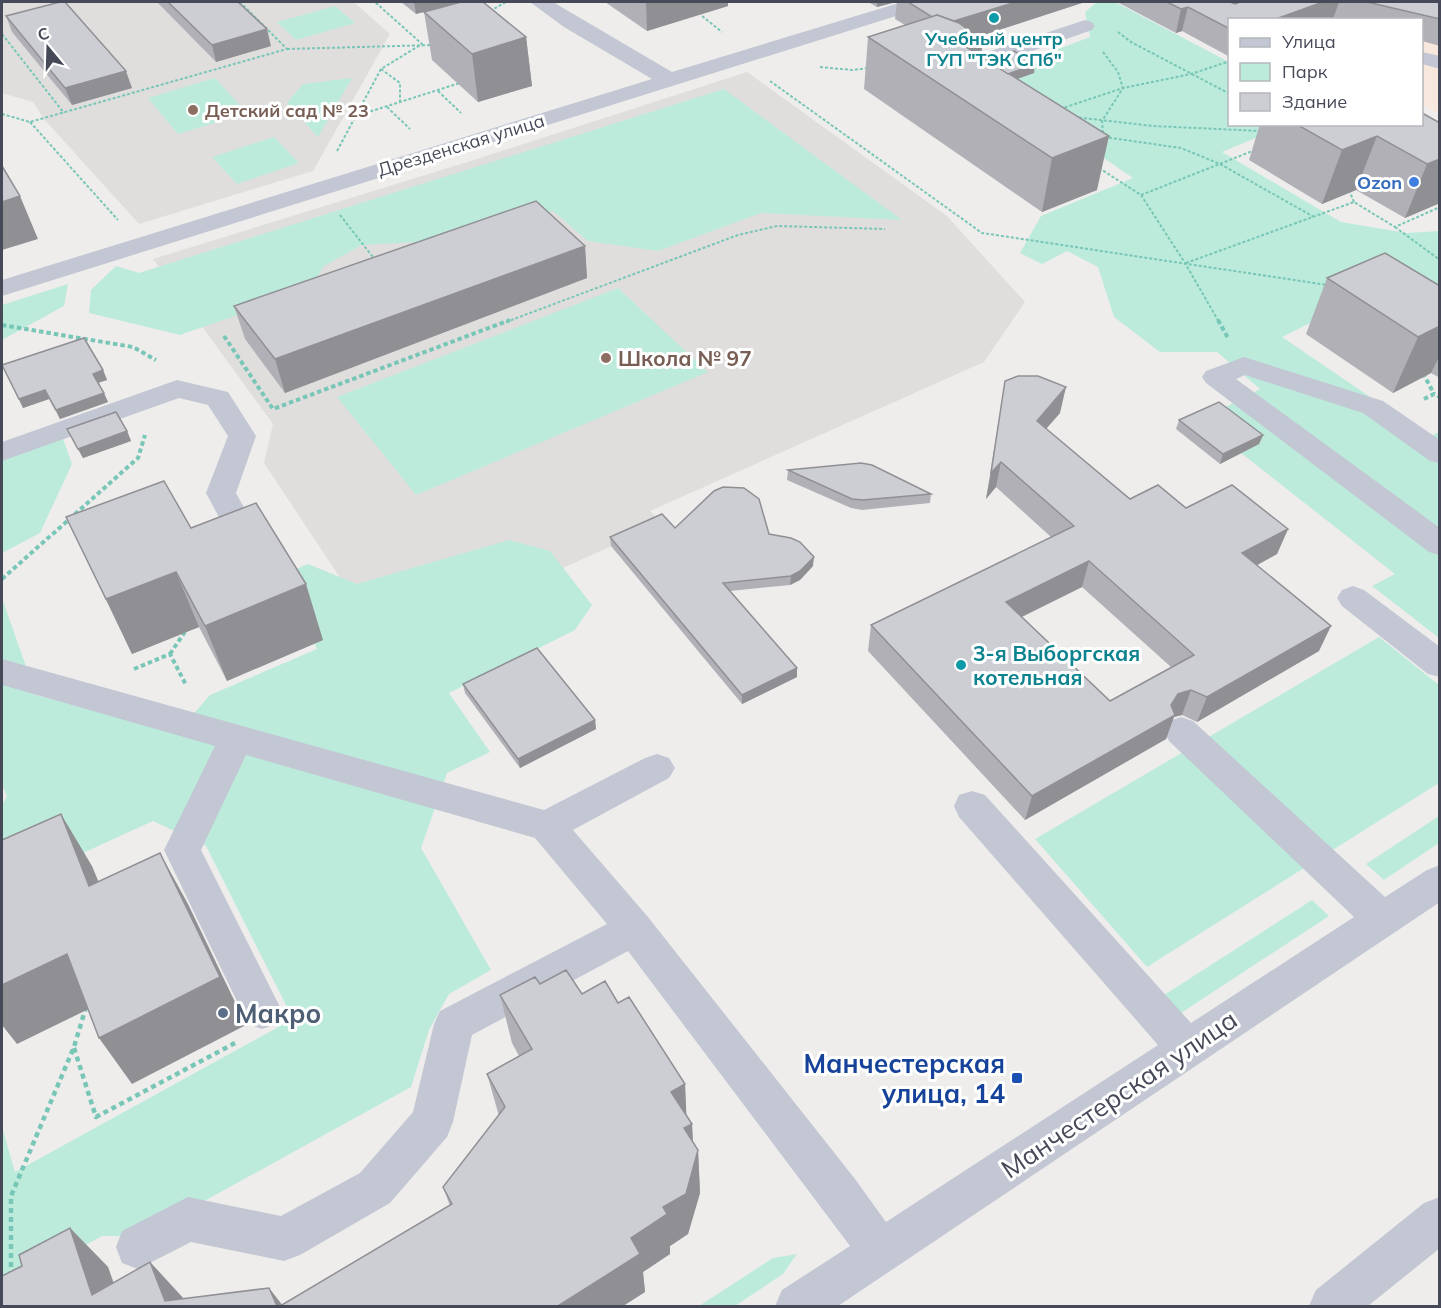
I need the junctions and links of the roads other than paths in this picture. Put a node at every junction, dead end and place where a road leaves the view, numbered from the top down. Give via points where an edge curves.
1 (540, 2) edge
2 (921, 2) edge
3 (865, 19) junction
4 (1085, 26) road end
5 (890, 34) edge
6 (1423, 58) edge
7 (940, 61) edge
8 (1440, 63) edge
9 (962, 68) junction
10 (670, 80) junction
11 (983, 85) edge
12 (2, 288) edge
13 (2, 452) edge
14 (1440, 454) edge
15 (1440, 544) edge
16 (250, 546) edge
17 (1353, 598) dead end
18 (1440, 665) edge
19 (2, 672) edge
20 (1181, 731) dead end
21 (236, 739) junction
22 (657, 768) dead end
23 (972, 806) dead end
24 (547, 826) junction
25 (1440, 881) edge
26 (1382, 919) junction
27 (634, 929) junction
28 (262, 1011) road end
29 (1188, 1049) junction
30 (1440, 1219) edge
31 (138, 1246) dead end
32 (881, 1252) junction
33 (798, 1306) edge
34 (1332, 1306) edge

1 - 10 street
2 - 3 street, Дрезденская улица
3 - 5 street
3 - 10 street, Дрезденская улица
4 - 9 street
6 - 8 street
7 - 9 street
9 - 11 street
10 - 12 street, Дрезденская улица
13 - 16 street via 167,391 218,398 242,436 221,493
14 - 15 street via 1373,407 1244,365 1216,377
17 - 18 street
19 - 21 street
20 - 26 street
21 - 24 street
21 - 28 street via 182,850
22 - 24 street
23 - 29 street
24 - 27 street
25 - 26 street, Манчестерская улица
26 - 29 street, Манчестерская улица
27 - 31 street via 454,1024 432,1122 375,1188 284,1239 188,1219
27 - 32 street
29 - 32 street, Манчестерская улица
30 - 34 street
32 - 33 street, Манчестерская улица

